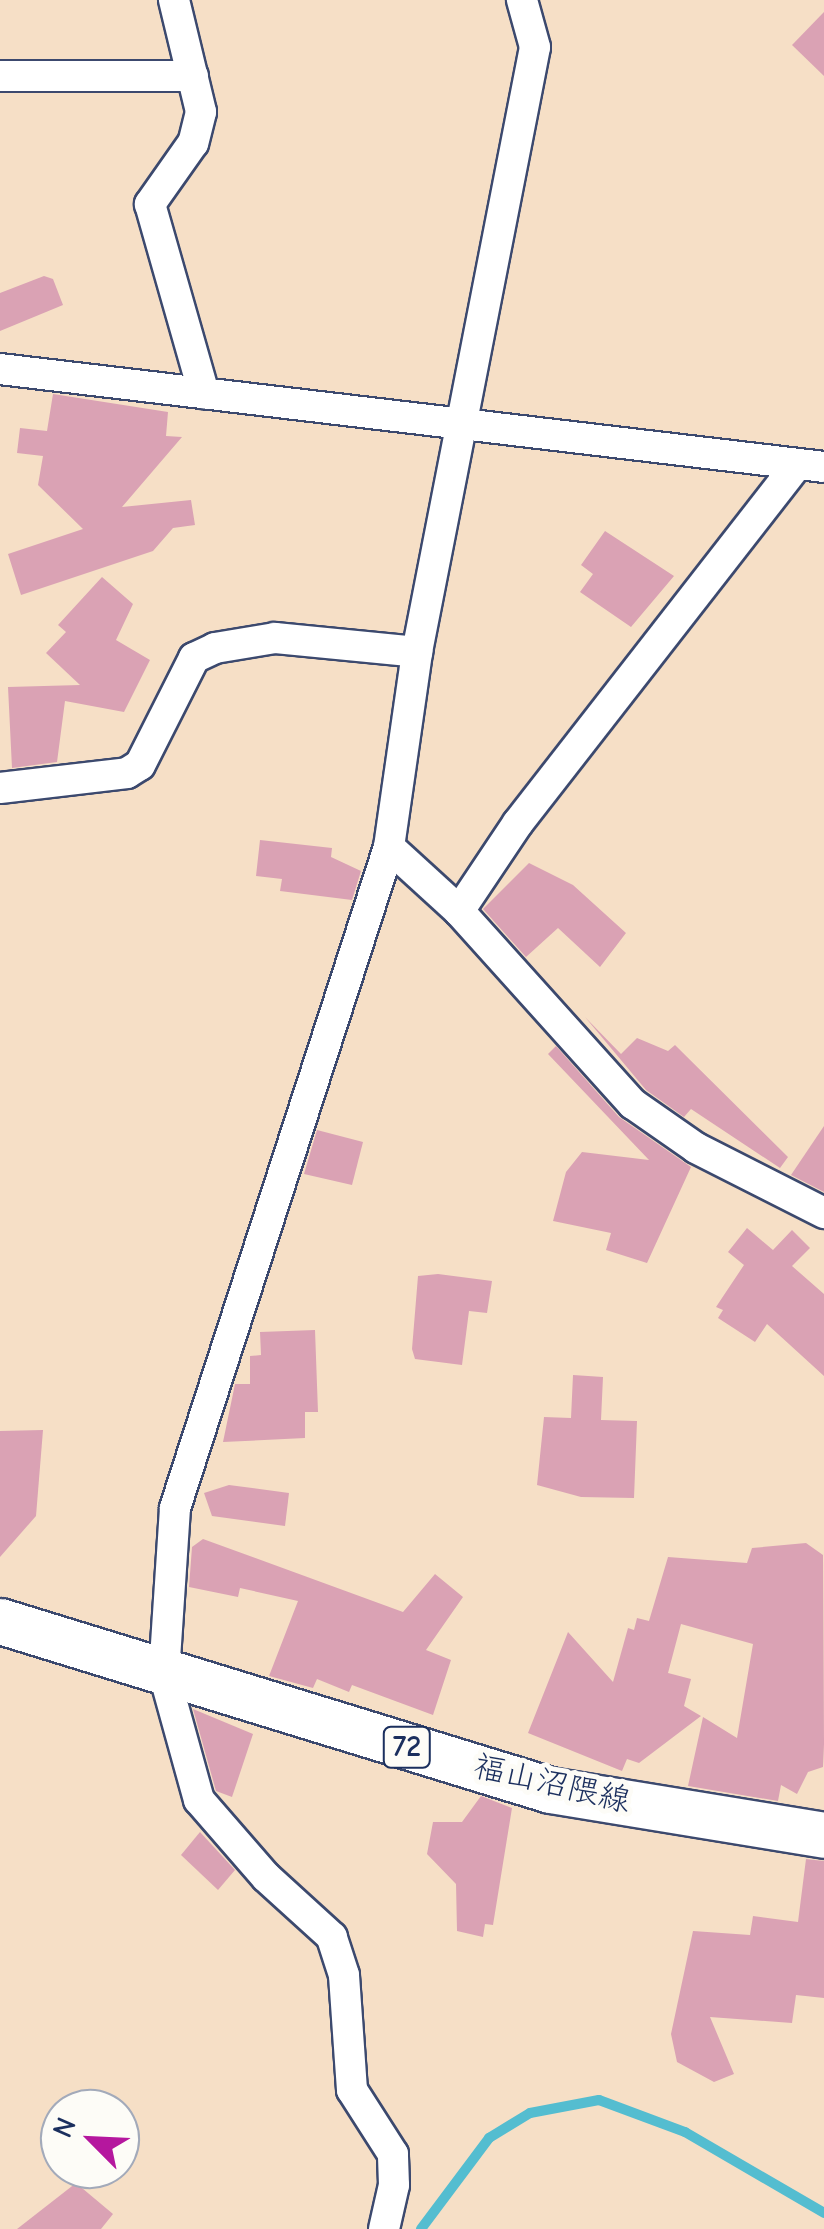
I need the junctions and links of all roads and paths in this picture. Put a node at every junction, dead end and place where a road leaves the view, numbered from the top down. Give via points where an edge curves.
1 (174, 0) edge
2 (522, 0) edge
3 (0, 76) edge
4 (194, 76) junction
5 (0, 370) edge
6 (204, 392) junction
7 (464, 420) junction
8 (810, 467) edge
9 (417, 652) junction
10 (0, 788) edge
11 (389, 847) junction
12 (460, 911) junction
13 (824, 1213) edge
14 (0, 1620) edge
15 (164, 1674) junction
16 (824, 1835) edge
17 (384, 2229) edge

1 - 4 street
2 - 7 street via 536,47
3 - 4 street
4 - 6 street via 201,112 193,143 150,204
5 - 6 street
6 - 7 street
7 - 8 street
7 - 9 street
8 - 12 street via 518,823
9 - 10 street via 275,638 215,648 194,658 140,766
9 - 11 street
11 - 12 street
11 - 15 street via 175,1508
12 - 13 street via 633,1104 696,1148
14 - 15 main road, 福山沼隈線 / 72
15 - 16 main road, 福山沼隈線 / 72 via 550,1790
15 - 17 street via 198,1800 266,1877 332,1937 344,1975 352,2090 393,2154

